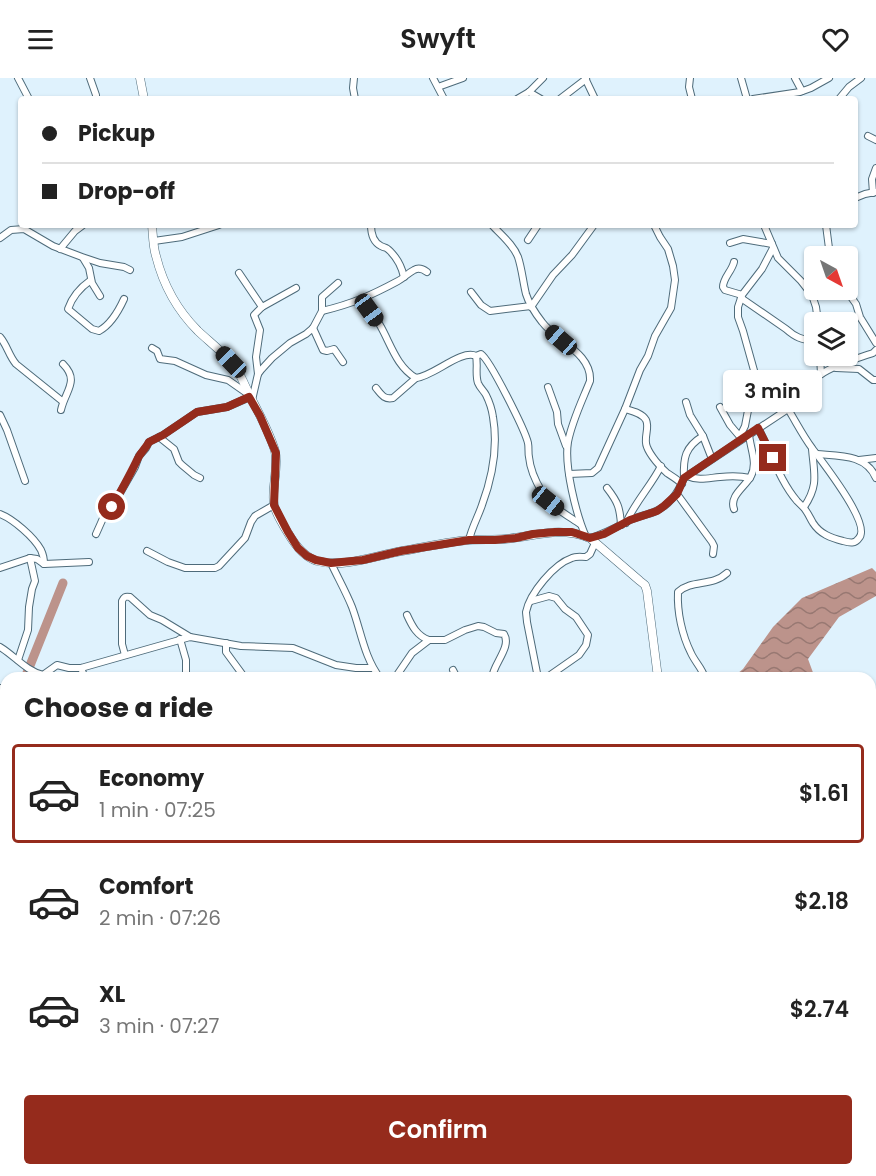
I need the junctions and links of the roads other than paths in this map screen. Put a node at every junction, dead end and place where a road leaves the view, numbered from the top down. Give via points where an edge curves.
1 (18, 78) edge
2 (90, 78) edge
3 (140, 78) edge
4 (354, 78) edge
5 (433, 78) edge
6 (463, 78) edge
7 (543, 78) edge
8 (690, 78) edge
9 (741, 78) edge
10 (795, 78) edge
11 (829, 78) edge
12 (861, 78) edge
13 (585, 79) edge
14 (535, 81) edge
15 (438, 87) junction
16 (529, 92) junction
17 (801, 92) junction
18 (27, 96) edge
19 (96, 96) edge
20 (143, 96) edge
21 (354, 96) edge
22 (442, 96) edge
23 (522, 96) edge
24 (536, 96) edge
25 (564, 96) edge
26 (594, 96) edge
27 (691, 96) edge
28 (746, 96) edge
29 (774, 96) edge
30 (802, 96) edge
31 (842, 96) edge
32 (868, 136) dead end
33 (876, 140) edge
34 (876, 168) edge
35 (874, 193) edge
36 (858, 197) edge
37 (79, 228) edge
38 (152, 228) edge
39 (210, 228) edge
40 (371, 228) edge
41 (495, 228) edge
42 (536, 228) edge
43 (592, 228) edge
44 (656, 228) edge
45 (765, 228) edge
46 (826, 228) edge
47 (0, 238) edge
48 (528, 240) dead end
49 (154, 241) junction
50 (730, 243) dead end
51 (772, 246) junction
52 (829, 246) edge
53 (60, 249) junction
54 (82, 257) junction
55 (734, 262) dead end
56 (130, 270) dead end
57 (427, 272) dead end
58 (239, 273) dead end
59 (404, 277) junction
60 (91, 280) junction
61 (338, 283) dead end
62 (296, 288) dead end
63 (471, 292) dead end
64 (100, 296) dead end
65 (741, 296) junction
66 (124, 299) dead end
67 (362, 300) junction
68 (853, 300) edge
69 (531, 306) junction
70 (262, 307) junction
71 (322, 311) junction
72 (817, 312) edge
73 (313, 328) junction
74 (0, 337) edge
75 (804, 339) edge
76 (876, 343) edge
77 (152, 348) dead end
78 (876, 351) edge
79 (476, 356) junction
80 (343, 362) dead end
81 (63, 364) dead end
82 (821, 366) edge
83 (832, 368) junction
84 (258, 374) junction
85 (821, 374) junction
86 (416, 378) junction
87 (875, 382) edge
88 (548, 387) dead end
89 (376, 388) dead end
90 (250, 397) junction
91 (62, 401) junction
92 (686, 402) dead end
93 (720, 407) dead end
94 (625, 409) junction
95 (788, 409) junction
96 (60, 410) dead end
97 (0, 415) edge
98 (758, 428) junction
99 (749, 434) junction
100 (703, 436) junction
101 (159, 437) junction
102 (741, 438) junction
103 (567, 449) junction
104 (815, 451) junction
105 (876, 458) edge
106 (712, 459) junction
107 (858, 460) junction
108 (661, 466) junction
109 (569, 474) junction
110 (200, 478) dead end
111 (750, 478) junction
112 (876, 478) edge
113 (684, 479) junction
114 (25, 481) dead end
115 (607, 488) dead end
116 (677, 494) junction
117 (274, 505) junction
118 (804, 507) junction
119 (734, 508) dead end
120 (0, 514) edge
121 (624, 524) junction
122 (581, 525) junction
123 (96, 534) dead end
124 (590, 539) junction
125 (469, 540) junction
126 (147, 551) dead end
127 (713, 554) dead end
128 (30, 558) junction
129 (89, 562) dead end
130 (331, 563) junction
131 (44, 564) junction
132 (0, 568) edge
133 (727, 573) dead end
134 (530, 601) junction
135 (407, 615) dead end
136 (190, 637) junction
137 (180, 639) junction
138 (429, 640) junction
139 (226, 643) junction
140 (0, 647) edge
141 (126, 656) junction
142 (18, 660) junction
143 (81, 668) junction
144 (364, 668) junction
145 (372, 668) junction
146 (36, 672) edge
147 (47, 672) edge
148 (83, 672) edge
149 (186, 672) edge
150 (241, 672) edge
151 (363, 672) edge
152 (375, 672) edge
153 (399, 672) edge
154 (493, 672) edge
155 (537, 672) edge
156 (555, 672) edge
157 (657, 672) edge
158 (703, 672) edge

1 - 18 street
2 - 19 street
3 - 20 street
4 - 21 street
5 - 15 street
6 - 15 street
7 - 14 street
8 - 27 street
9 - 28 street
10 - 17 street
11 - 17 street
12 - 31 street
13 - 25 street
13 - 26 street
14 - 16 street
15 - 22 street
16 - 23 street
16 - 24 street
17 - 29 street
17 - 30 street
32 - 33 street
34 - 35 street via 872,179
35 - 36 street
37 - 53 street
38 - 49 street
39 - 49 street
40 - 59 street via 374,239 391,252
41 - 69 street via 518,256
42 - 48 street
43 - 69 street
44 - 94 street via 668,249 674,292 671,308
45 - 51 street
46 - 52 street
47 - 53 street via 11,230 24,229
49 - 90 street via 158,264 181,311 231,362
50 - 51 street via 743,239
51 - 65 street via 762,269
51 - 72 street via 812,295
53 - 54 street
54 - 56 street
54 - 60 street
55 - 65 street via 723,287
57 - 59 street via 419,268
58 - 70 street
59 - 67 street
60 - 64 street
60 - 66 street via 78,290 68,309 92,329 105,328
61 - 71 street via 322,297
62 - 70 street
63 - 69 street via 490,311
65 - 75 street
65 - 102 street via 738,318 755,377
67 - 71 street
67 - 86 street via 397,358
68 - 76 street
69 - 103 street via 543,324 573,349 589,372 590,381
70 - 84 street via 254,315 260,330
71 - 73 street
73 - 80 street via 323,350 334,349
73 - 84 street via 290,343
74 - 91 street via 12,360
77 - 90 street via 160,359 228,380
78 - 83 street
79 - 86 street via 468,353
79 - 122 street via 483,355 500,382 528,443 529,458 542,492
79 - 125 street via 476,374 495,431 489,482
81 - 91 street via 69,370 71,383
82 - 85 street
83 - 85 street
83 - 87 street via 859,369
84 - 90 street
85 - 95 street
86 - 89 street via 393,398 384,397
88 - 103 street
90 - 101 street via 227,407 197,412
90 - 117 street via 276,453
91 - 96 street
92 - 100 street
93 - 102 street
94 - 108 street via 646,420 647,447
94 - 109 street via 596,471
95 - 98 street
95 - 104 street
97 - 114 street
98 - 99 street
98 - 118 street via 783,478
99 - 102 street
99 - 111 street via 754,464
100 - 106 street
100 - 113 street via 686,455
101 - 110 street via 174,448 179,462
101 - 123 street via 149,442 139,456
102 - 106 street
103 - 109 street
104 - 107 street
104 - 118 street via 815,481
104 - 118 street via 847,499 862,535 854,543 829,537 815,526
105 - 107 street
106 - 113 street
107 - 112 street via 870,467
108 - 113 street via 668,474
108 - 121 street
109 - 122 street
111 - 113 street
111 - 119 street via 734,498
113 - 116 street
115 - 121 street via 618,503
116 - 121 street via 657,511
116 - 127 street via 712,542
117 - 126 street via 255,516 245,538 214,568 185,568
117 - 130 street via 298,548 307,556
120 - 131 street via 11,519 41,549
121 - 124 street
122 - 124 street
124 - 125 street via 572,532 555,532
124 - 134 street via 590,554 569,559 549,573
124 - 157 street via 647,591
125 - 130 street
128 - 131 street
128 - 132 street
128 - 142 street via 35,580 28,630
129 - 131 street
130 - 145 street
133 - 158 street via 678,592 682,626 692,656
134 - 155 street via 526,612
134 - 156 street via 556,598 576,616 588,636 579,656
135 - 138 street via 422,638
136 - 137 street
136 - 139 street
136 - 141 street via 126,597 122,601 122,644
137 - 141 street
137 - 149 street
138 - 153 street via 412,653
138 - 154 street via 445,640 478,626 504,634 507,641
139 - 144 street via 293,648 336,665
139 - 150 street via 226,652
140 - 142 street
141 - 143 street
142 - 146 street
143 - 147 street via 57,665
143 - 148 street
144 - 145 street
144 - 151 street
145 - 152 street

